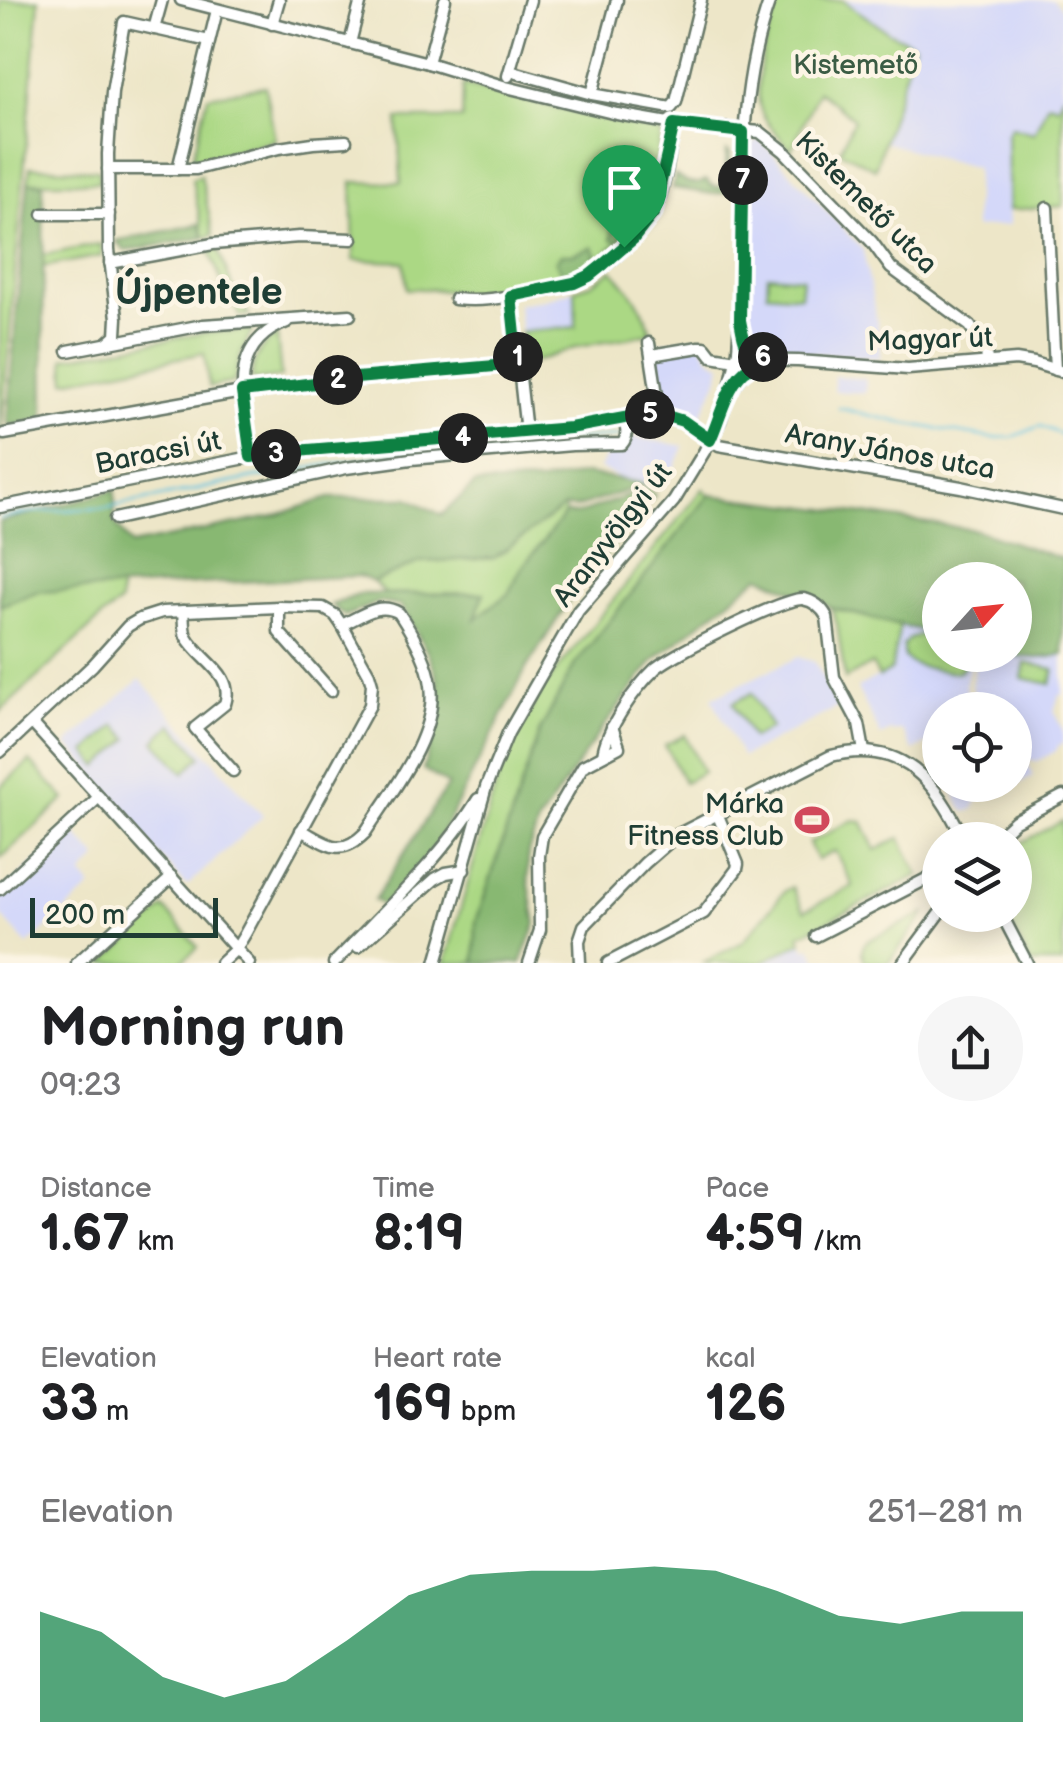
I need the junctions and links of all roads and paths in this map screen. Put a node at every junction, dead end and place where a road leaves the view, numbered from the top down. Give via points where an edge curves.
1 (162, 0) edge
2 (182, 0) edge
3 (279, 0) edge
4 (362, 0) edge
5 (445, 0) edge
6 (530, 0) edge
7 (617, 0) edge
8 (701, 0) edge
9 (770, 0) edge
10 (218, 10) junction
11 (272, 24) junction
12 (154, 28) junction
13 (209, 41) junction
14 (350, 43) junction
15 (428, 63) junction
16 (510, 71) junction
17 (506, 87) junction
18 (592, 94) junction
19 (674, 124) junction
20 (743, 132) junction
21 (346, 141) dead end
22 (108, 169) junction
23 (178, 169) junction
24 (1046, 208) dead end
25 (43, 214) dead end
26 (108, 214) junction
27 (352, 239) dead end
28 (110, 264) junction
29 (511, 296) junction
30 (455, 299) dead end
31 (350, 315) dead end
32 (117, 318) junction
33 (297, 319) junction
34 (740, 320) junction
35 (250, 322) junction
36 (139, 336) junction
37 (260, 338) junction
38 (107, 343) junction
39 (650, 343) dead end
40 (68, 351) dead end
41 (652, 357) junction
42 (736, 360) junction
43 (774, 360) junction
44 (987, 361) junction
45 (518, 364) junction
46 (1059, 371) edge
47 (242, 392) junction
48 (730, 392) junction
49 (660, 414) junction
50 (623, 418) junction
51 (716, 428) junction
52 (698, 429) junction
53 (526, 432) junction
54 (4, 434) dead end
55 (710, 440) junction
56 (251, 457) junction
57 (0, 507) edge
58 (1063, 509) edge
59 (115, 519) dead end
60 (278, 607) junction
61 (183, 611) junction
62 (342, 625) junction
63 (330, 692) dead end
64 (32, 723) junction
65 (0, 752) edge
66 (864, 752) junction
67 (233, 771) dead end
68 (486, 787) junction
69 (1063, 796) edge
70 (100, 797) junction
71 (717, 813) junction
72 (955, 822) edge
73 (1015, 822) edge
74 (301, 830) junction
75 (464, 870) junction
76 (172, 877) junction
77 (922, 881) edge
78 (0, 889) edge
79 (925, 932) edge
80 (1010, 932) edge
81 (816, 936) dead end
82 (236, 949) junction
83 (77, 963) edge
84 (220, 963) edge
85 (249, 963) edge
86 (336, 963) edge
87 (436, 963) edge
88 (528, 963) edge
89 (580, 963) edge
90 (608, 963) edge
91 (903, 963) edge
92 (1026, 963) edge

1 - 12 street
2 - 10 street, Kistemető utca
3 - 11 street
4 - 14 street
5 - 15 street
6 - 16 street
7 - 18 street
8 - 18 street via 671,108
9 - 20 street, Aranyvölgyi út via 752,62
10 - 11 street, Kistemető utca
10 - 13 street
11 - 14 street, Kistemető utca
12 - 13 street
12 - 22 street via 124,22
13 - 23 street
14 - 15 street, Kistemető utca
15 - 17 street, Kistemető utca
16 - 17 street
16 - 18 street
17 - 19 street, Kistemető utca
19 - 20 street, Kistemető utca
19 - 29 street via 654,212 633,239 589,276
20 - 34 street, Aranyvölgyi út
20 - 44 street, Kistemető utca via 760,132 780,147 891,268 970,326
21 - 23 street
22 - 23 street
22 - 26 street
24 - 46 street
25 - 26 street
26 - 28 street
27 - 28 street via 213,244
28 - 32 street
29 - 30 street
29 - 45 street
31 - 33 street
32 - 36 street
32 - 38 street via 116,335
33 - 35 street
33 - 37 street
34 - 42 street, Aranyvölgyi út
34 - 43 street via 749,351
35 - 36 street
35 - 37 street
36 - 38 street
37 - 47 street via 244,365
38 - 40 street
39 - 41 street
41 - 42 street, Magyar út via 699,347
41 - 49 street
42 - 43 street, Magyar út
42 - 48 street, Aranyvölgyi út
43 - 44 street, Magyar út via 908,369
43 - 48 street via 748,368
44 - 46 street, Magyar út via 1026,361
45 - 47 street
45 - 53 street
47 - 54 street
47 - 56 street
48 - 51 street, Aranyvölgyi út
49 - 50 street, Baracsi út
49 - 52 street, Baracsi út
50 - 53 street, Baracsi út
50 - 59 street, Baracsi út via 628,431 622,444 346,468
51 - 52 street, Baracsi út
51 - 55 street, Aranyvölgyi út
52 - 55 street, Baracsi út
53 - 56 street, Baracsi út
55 - 58 street, Arany János utca
55 - 68 street, Aranyvölgyi út via 674,501 578,611 515,720
56 - 57 street, Baracsi út
60 - 61 street
60 - 62 street via 322,608
60 - 63 street via 280,632
61 - 64 street via 128,626
61 - 67 street via 186,636 227,685 226,704 195,728
62 - 74 street via 372,684 370,705
62 - 74 street via 380,607 399,613 428,670 429,716 418,750 358,840 331,847
64 - 65 street
64 - 70 street
66 - 71 street via 816,762
66 - 72 street via 892,757 922,774
66 - 88 street via 834,678 827,617 812,602 786,601 668,660 612,727 602,755 577,772 542,836 542,920
68 - 75 street, Aranyvölgyi út
68 - 86 street via 426,866
69 - 73 street
70 - 76 street
70 - 78 street
71 - 89 street via 677,835 598,910 581,932
71 - 90 street via 738,864 711,906
74 - 82 street
75 - 86 street via 435,880
75 - 87 street, Aranyvölgyi út
76 - 82 street
76 - 83 street
77 - 81 street
79 - 91 street
80 - 92 street
82 - 84 street
82 - 85 street

